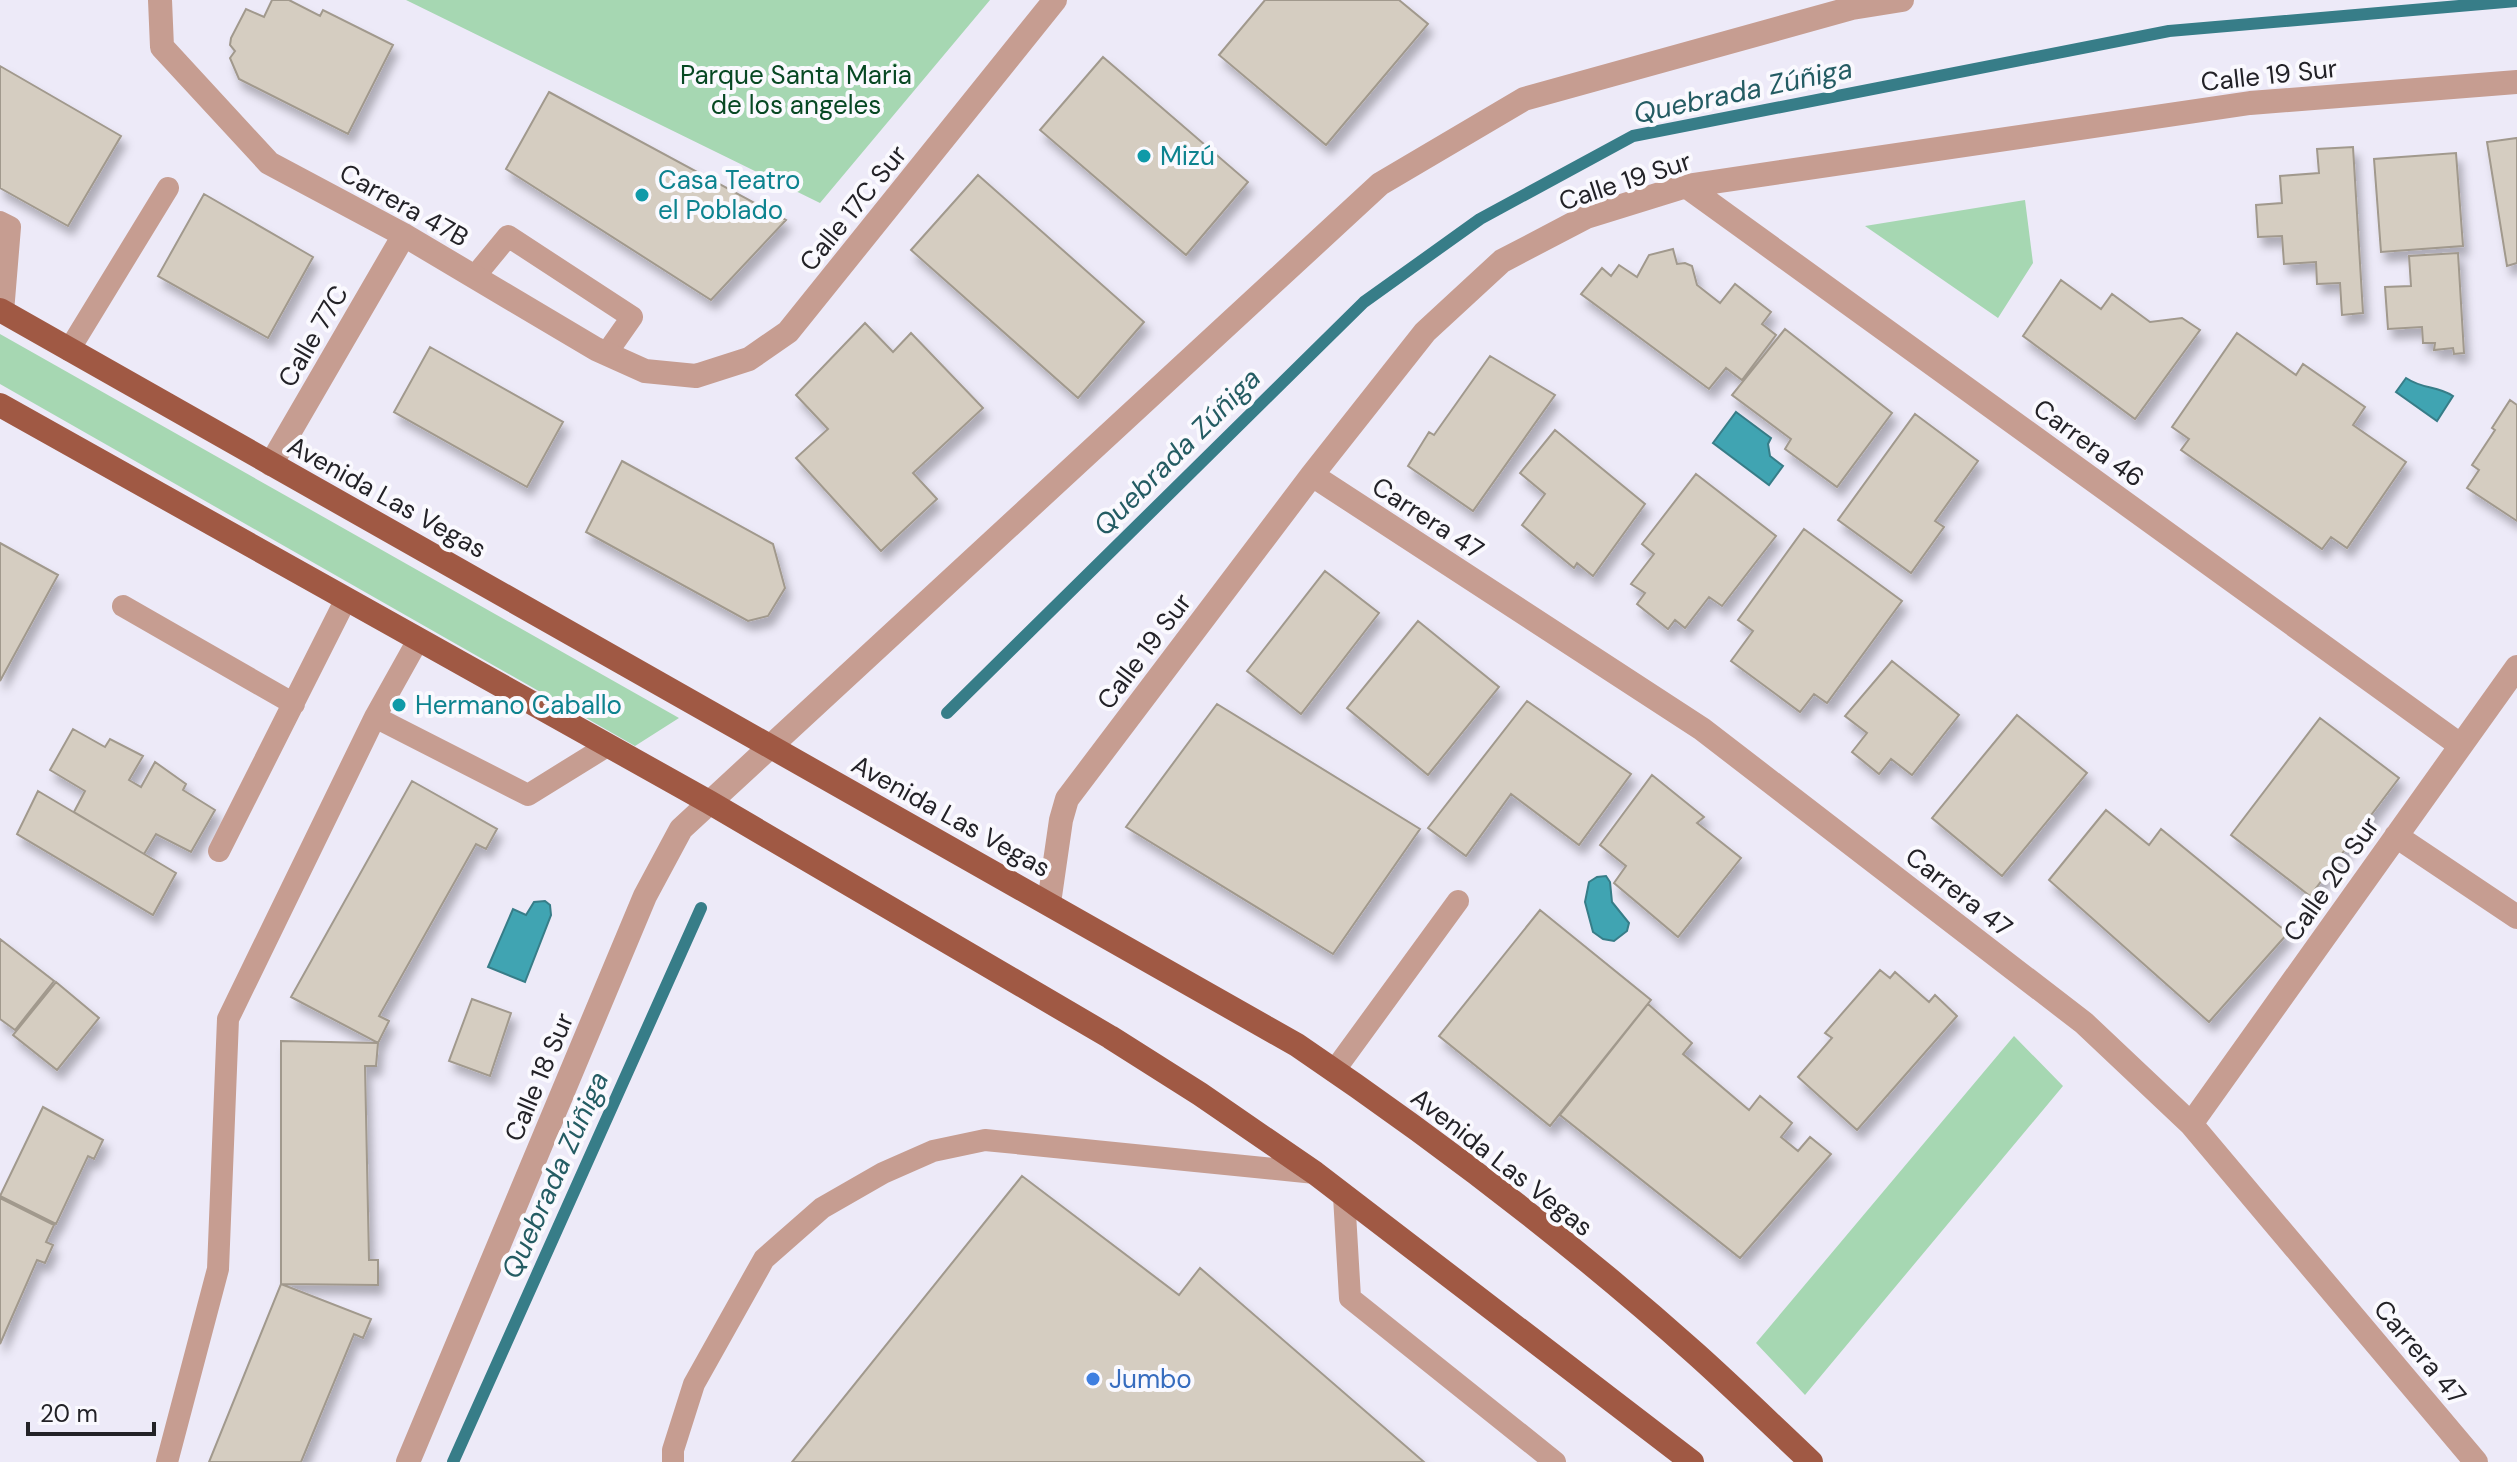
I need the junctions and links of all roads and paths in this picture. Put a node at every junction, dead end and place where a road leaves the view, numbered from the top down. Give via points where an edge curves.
1 (160, 0) edge
2 (1055, 0) edge
3 (1902, 0) edge
4 (1850, 4) edge
5 (2517, 82) edge
6 (1686, 186) junction
7 (168, 188) dead end
8 (0, 222) edge
9 (404, 235) junction
10 (475, 276) junction
11 (2, 311) edge
12 (69, 350) junction
13 (606, 354) junction
14 (696, 376) joint
15 (0, 405) edge
16 (271, 464) junction
17 (1312, 475) junction
18 (346, 599) junction
19 (123, 606) dead end
20 (418, 640) junction
21 (2517, 667) edge
22 (294, 704) junction
23 (375, 717) junction
24 (2460, 745) junction
25 (607, 746) junction
26 (771, 746) junction
27 (709, 802) junction
28 (2396, 836) junction
29 (219, 851) dead end
30 (1458, 901) dead end
31 (1049, 903) junction
32 (2517, 917) edge
33 (1334, 1071) junction
34 (2191, 1124) junction
35 (1315, 1173) junction
36 (1344, 1196) junction
37 (167, 1462) edge
38 (408, 1462) edge
39 (673, 1462) edge
40 (1555, 1462) edge
41 (1692, 1462) edge
42 (1811, 1462) edge
43 (2476, 1462) edge

1 - 9 street, Carrera 47B via 162,47 269,163
2 - 14 street, Calle 17C Sur via 788,332 749,359
3 - 4 street
4 - 26 street via 1524,99 1380,184
5 - 6 street, Calle 19 Sur via 2250,103
6 - 17 street, Calle 19 Sur via 1586,217 1502,261 1425,332
6 - 24 street, Carrera 46
7 - 12 lane
8 - 11 lane via 10,227
9 - 10 street, Carrera 47B
9 - 16 street, Calle 77C
10 - 13 street, Carrera 47B
10 - 13 lane via 508,236 632,317
11 - 12 main road, Avenida Las Vegas
12 - 16 main road, Avenida Las Vegas
13 - 14 street, Carrera 47B via 645,371
15 - 18 main road
16 - 26 main road, Avenida Las Vegas
17 - 31 street, Calle 19 Sur via 1067,799
17 - 34 street, Carrera 47 via 1702,729 2084,1023
18 - 20 main road
18 - 22 lane
19 - 22 lane
20 - 23 lane
20 - 25 main road
21 - 24 street, Calle 20 Sur
22 - 29 lane
23 - 25 lane via 528,795
23 - 37 lane via 228,1019 218,1269
24 - 28 street, Calle 20 Sur
25 - 27 main road
26 - 27 street, Calle 18 Sur
26 - 31 main road, Avenida Las Vegas
27 - 35 main road via 1110,1037
27 - 38 street, Calle 18 Sur via 681,829 645,896
28 - 32 street
28 - 34 street, Calle 20 Sur
30 - 33 lane
31 - 33 main road, Avenida Las Vegas
33 - 42 main road, Avenida Las Vegas via 1625,1294
34 - 43 street, Carrera 47
35 - 36 main road
35 - 39 lane via 985,1140 933,1151 883,1173 822,1208 764,1259 694,1384
36 - 40 lane via 1350,1298
36 - 41 main road

